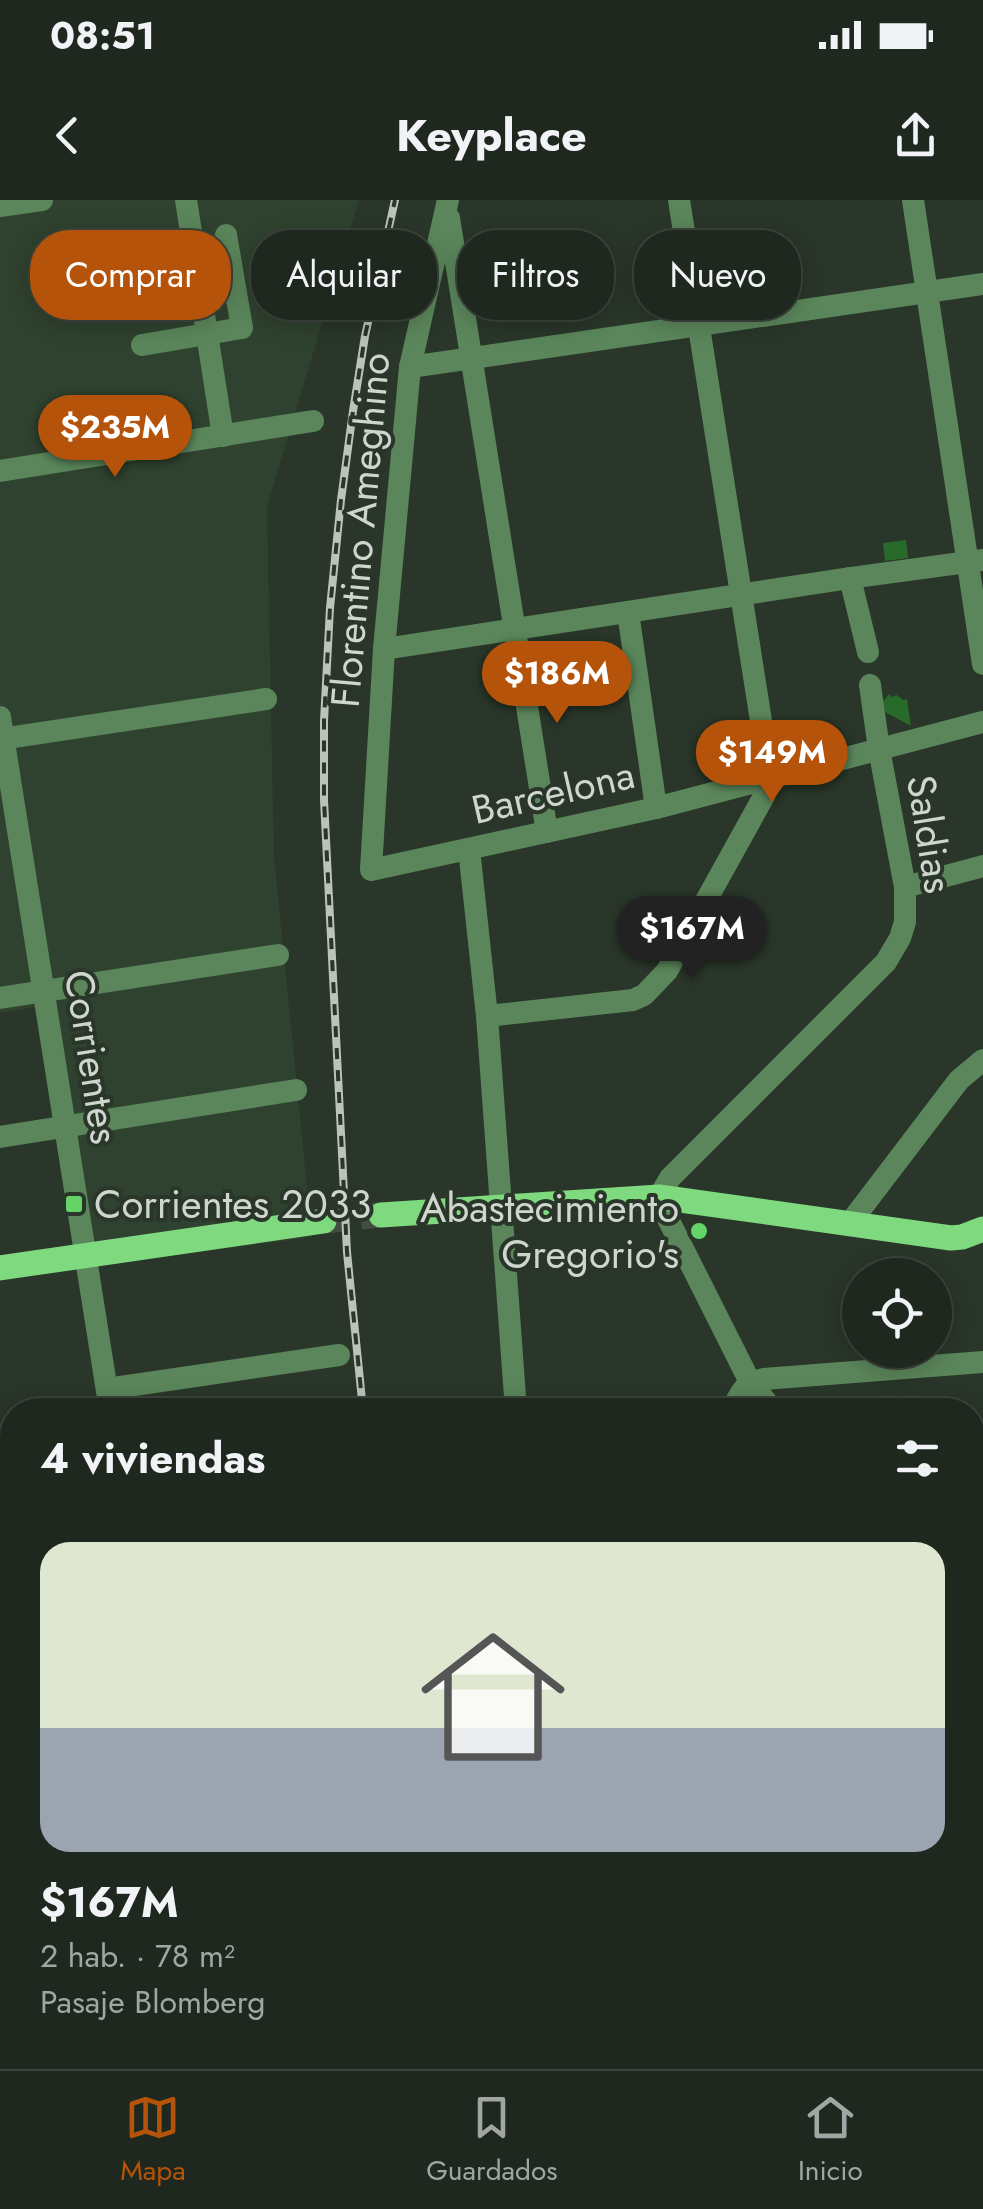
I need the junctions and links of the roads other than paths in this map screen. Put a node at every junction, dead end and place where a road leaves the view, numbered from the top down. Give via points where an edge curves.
1 (42, 200) edge
2 (186, 200) edge
3 (679, 200) edge
4 (913, 200) edge
5 (447, 202) edge
6 (0, 206) edge
7 (231, 263) edge
8 (983, 284) edge
9 (927, 292) junction
10 (698, 325) junction
11 (207, 334) junction
12 (142, 345) dead end
13 (472, 358) junction
14 (410, 366) junction
15 (314, 422) dead end
16 (223, 436) junction
17 (0, 471) edge
18 (975, 561) edge
19 (850, 578) junction
20 (741, 595) junction
21 (628, 612) junction
22 (515, 629) junction
23 (384, 649) junction
24 (868, 652) dead end
25 (983, 664) edge
26 (870, 685) dead end
27 (266, 698) dead end
28 (983, 722) edge
29 (1, 731) edge
30 (879, 750) junction
31 (770, 778) junction
32 (656, 808) junction
33 (547, 832) junction
34 (469, 849) junction
35 (983, 866) edge
36 (371, 870) joint
37 (905, 887) junction
38 (278, 955) dead end
39 (43, 992) junction
40 (0, 998) edge
41 (487, 1016) junction
42 (983, 1060) edge
43 (296, 1090) dead end
44 (65, 1127) junction
45 (0, 1138) edge
46 (659, 1197) junction
47 (502, 1207) junction
48 (381, 1215) tunnel mouth
49 (324, 1221) tunnel mouth
50 (850, 1223) junction
51 (983, 1229) edge
52 (86, 1256) junction
53 (0, 1268) edge
54 (339, 1355) dead end
55 (983, 1362) edge
56 (750, 1382) junction
57 (108, 1398) edge
58 (118, 1398) edge
59 (515, 1398) edge
60 (739, 1398) edge
61 (763, 1398) edge

1 - 6 street
2 - 11 street
3 - 10 street
4 - 9 street
5 - 13 street
5 - 14 street, Florentino Ameghino
7 - 11 street via 242,328
8 - 9 street
9 - 10 street
9 - 18 street
10 - 13 street
10 - 20 street
11 - 12 street
11 - 16 street
13 - 14 street
13 - 22 street
14 - 23 street, Florentino Ameghino
15 - 16 street
16 - 17 street
18 - 19 street
18 - 25 street
19 - 20 street
19 - 24 street
20 - 21 street
20 - 31 street
21 - 22 street
21 - 32 street
22 - 23 street
22 - 33 street
23 - 36 street, Florentino Ameghino
26 - 30 street, Saldias
27 - 29 street
28 - 30 street, Barcelona
29 - 39 street, Corrientes
30 - 31 street, Barcelona
30 - 37 street, Saldias
31 - 32 street, Barcelona
31 - 41 street via 667,971 644,995
32 - 33 street, Barcelona
33 - 34 street, Barcelona
34 - 36 street, Barcelona
34 - 41 street
35 - 37 street
37 - 46 street, Saldias via 905,922 886,962 670,1178
38 - 39 street
39 - 40 street
39 - 44 street, Corrientes
41 - 47 street
42 - 50 street via 959,1080
43 - 44 street
44 - 45 street
44 - 52 street, Corrientes
46 - 47 main road
46 - 50 main road
46 - 56 street
47 - 48 main road
47 - 59 street
49 - 52 main road
50 - 51 main road via 951,1238
52 - 53 main road
52 - 57 street, Corrientes
54 - 58 street
55 - 56 street
56 - 60 street
56 - 61 street

